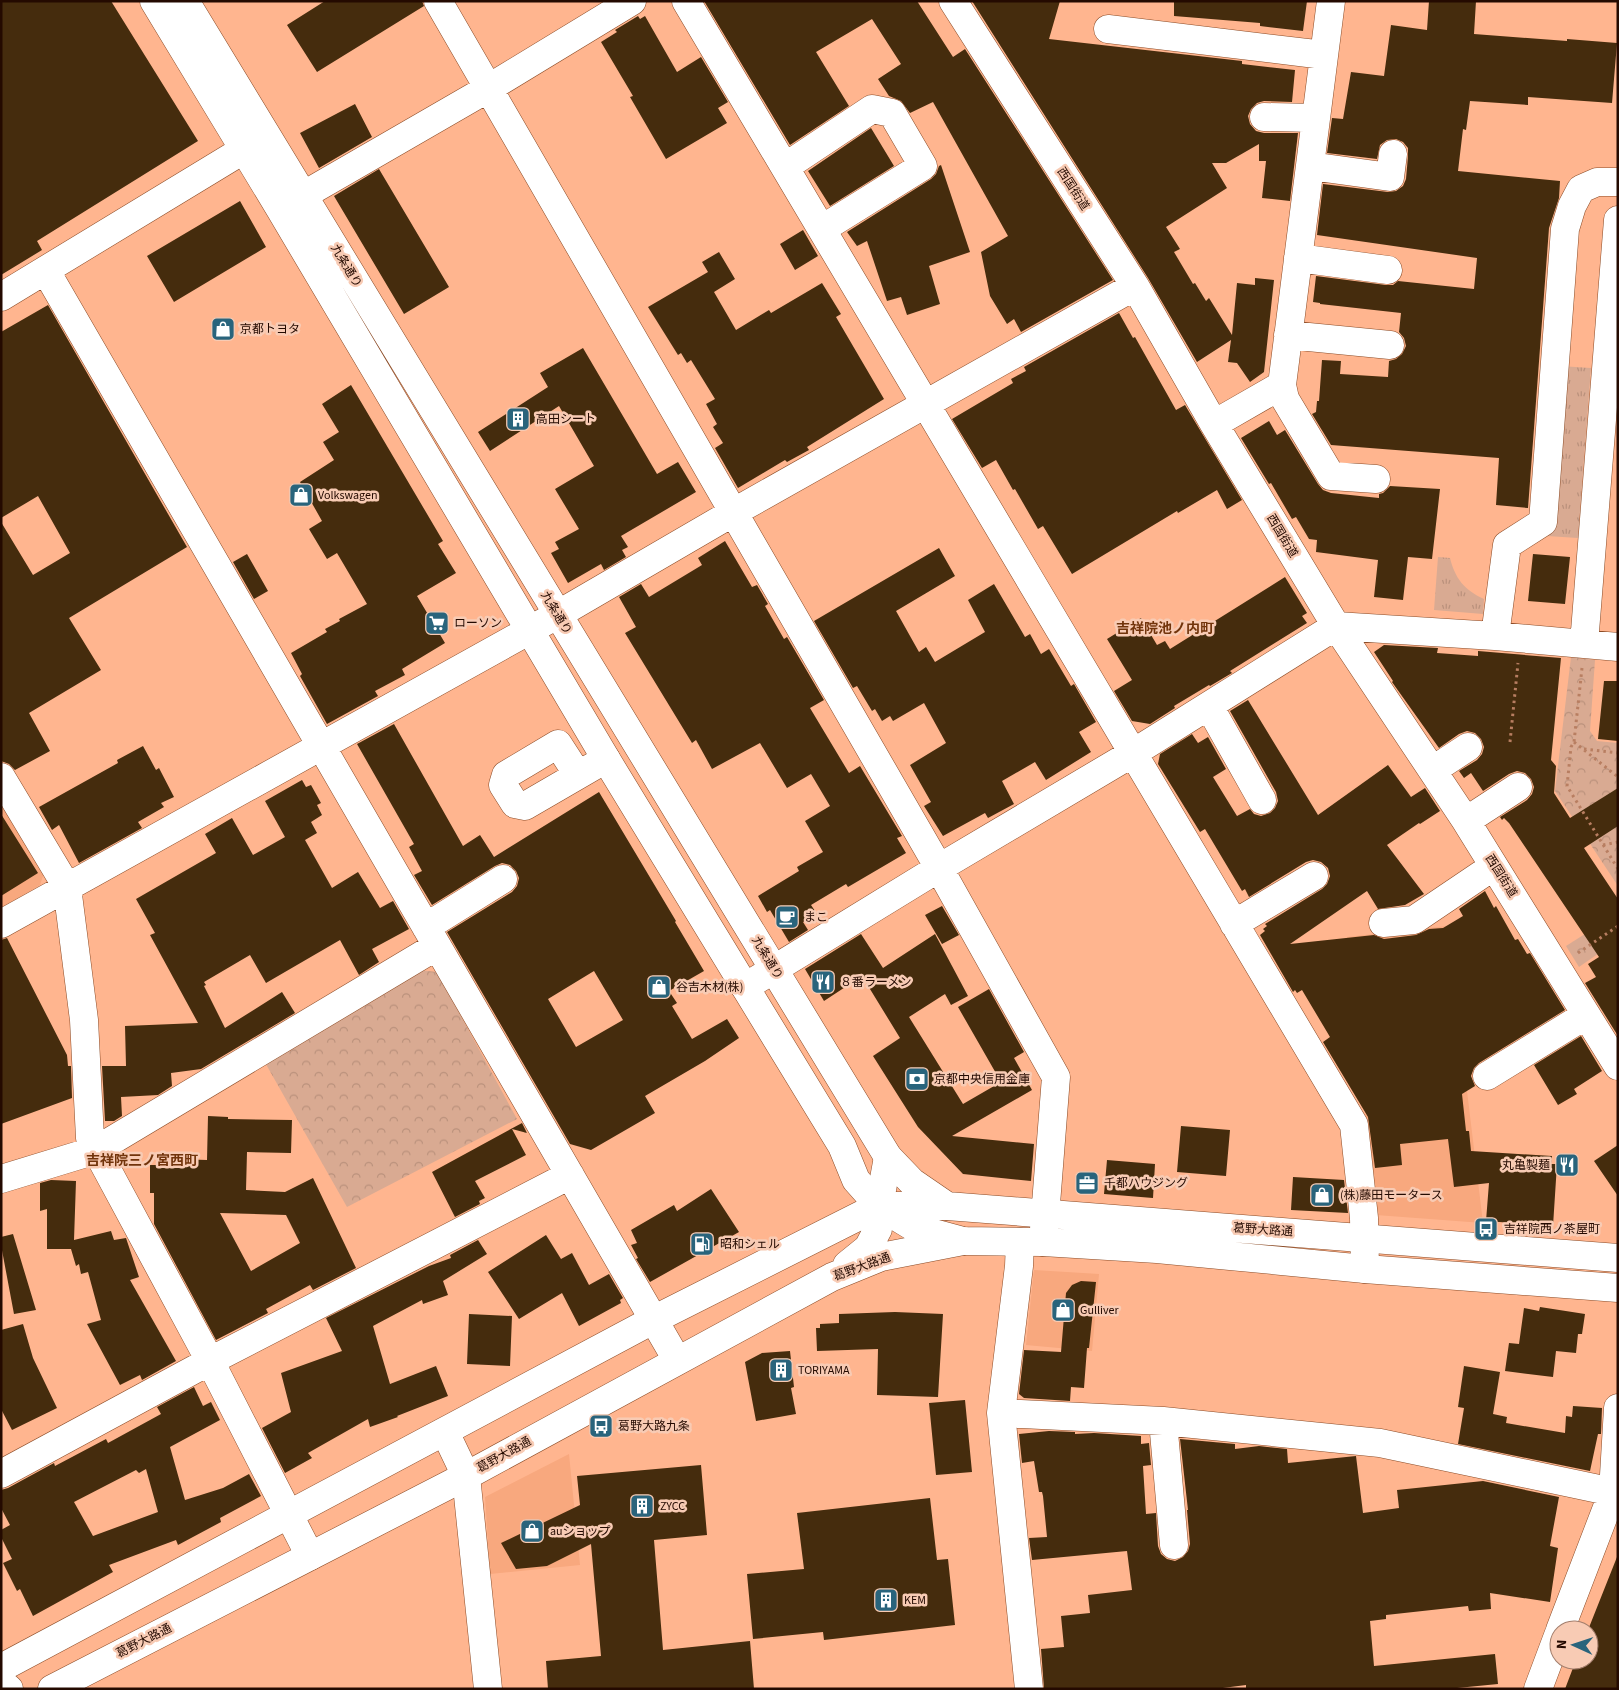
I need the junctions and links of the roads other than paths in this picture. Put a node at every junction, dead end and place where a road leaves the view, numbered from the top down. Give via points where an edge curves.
1 (154, 1) edge
2 (185, 1) edge
3 (438, 1) edge
4 (632, 1) edge
5 (686, 1) edge
6 (953, 1) edge
7 (1331, 1) edge
8 (1108, 30) dead end
9 (1324, 55) junction
10 (489, 88) junction
11 (1264, 117) dead end
12 (1316, 118) junction
13 (267, 136) junction
14 (244, 151) junction
15 (1393, 154) dead end
16 (1310, 166) junction
17 (785, 167) junction
18 (1618, 182) edge
19 (303, 196) junction
20 (280, 209) junction
21 (1618, 220) edge
22 (822, 229) junction
23 (1298, 258) junction
24 (1388, 270) dead end
25 (46, 271) junction
26 (1135, 286) junction
27 (1, 297) edge
28 (1614, 304) edge
29 (1288, 335) junction
30 (1390, 345) dead end
31 (1282, 384) junction
32 (926, 405) junction
33 (1214, 424) junction
34 (1376, 479) dead end
35 (734, 512) junction
36 (557, 615) junction
37 (1336, 626) junction
38 (530, 630) junction
39 (1508, 637) junction
40 (1584, 644) junction
41 (1618, 647) edge
42 (1209, 706) junction
43 (321, 746) junction
44 (1468, 747) dead end
45 (1133, 753) junction
46 (606, 759) junction
47 (1433, 770) junction
48 (578, 775) dead end
49 (1, 777) edge
50 (1518, 787) dead end
51 (1262, 800) dead end
52 (1466, 821) junction
53 (1494, 866) junction
54 (940, 868) junction
55 (1314, 876) dead end
56 (503, 879) dead end
57 (67, 888) junction
58 (1383, 923) dead end
59 (1, 924) edge
60 (1234, 924) junction
61 (431, 937) junction
62 (774, 970) junction
63 (745, 988) junction
64 (1586, 1015) junction
65 (1618, 1066) edge
66 (1487, 1076) dead end
67 (96, 1150) junction
68 (888, 1157) junction
69 (570, 1175) junction
70 (1, 1179) edge
71 (879, 1206) junction
72 (947, 1206) junction
73 (1044, 1214) junction
74 (1364, 1238) junction
75 (963, 1241) junction
76 (1031, 1242) junction
77 (1618, 1258) edge
78 (1365, 1269) junction
79 (832, 1277) junction
80 (1618, 1288) edge
81 (653, 1320) junction
82 (677, 1360) junction
83 (210, 1361) junction
84 (1618, 1408) edge
85 (1001, 1413) junction
86 (1163, 1421) junction
87 (445, 1432) junction
88 (1, 1474) edge
89 (466, 1476) junction
90 (1615, 1494) edge
91 (289, 1515) junction
92 (1174, 1545) dead end
93 (310, 1556) junction
94 (1565, 1620) edge
95 (1549, 1660) edge
96 (1, 1668) edge
97 (1, 1682) edge
98 (9, 1689) edge
99 (52, 1689) edge
100 (488, 1689) edge
101 (1029, 1689) edge
102 (1538, 1689) edge

1 - 14 main road
2 - 13 main road, 九条通り
3 - 10 main road
4 - 10 main road
5 - 17 main road
6 - 26 main road, 西国街道
7 - 9 main road
8 - 9 main road
9 - 12 main road
10 - 19 main road
10 - 35 main road
11 - 12 main road
12 - 16 main road
13 - 14 main road
13 - 19 main road, 九条通り
14 - 20 main road
14 - 25 main road
15 - 16 main road via 1390,176
16 - 23 main road
17 - 22 main road
17 - 22 main road via 872,109 892,113 923,166
18 - 39 main road via 1597,182 1581,189 1565,229 1543,522 1507,545
19 - 20 main road
19 - 36 main road, 九条通り
20 - 38 main road
21 - 28 main road
22 - 32 main road
23 - 24 main road
23 - 29 main road
25 - 27 main road
25 - 43 main road
26 - 32 main road
26 - 33 main road, 西国街道
28 - 40 main road
29 - 30 main road
29 - 31 main road
31 - 33 main road
31 - 34 main road via 1285,399 1332,476
32 - 35 main road
32 - 45 main road
33 - 37 main road, 西国街道
35 - 36 main road
35 - 54 main road
36 - 38 main road
36 - 62 main road, 九条通り
37 - 39 main road
37 - 42 main road
37 - 47 main road, 西国街道
38 - 43 main road
38 - 46 main road
39 - 40 main road
40 - 41 main road
42 - 45 main road
42 - 51 main road
43 - 57 main road
43 - 61 main road
44 - 47 main road
45 - 54 main road
45 - 60 main road
46 - 48 main road
46 - 63 main road
47 - 52 main road, 西国街道
49 - 57 main road
50 - 52 main road
52 - 53 main road, 西国街道
53 - 58 main road via 1414,920
53 - 64 main road, 西国街道
54 - 62 main road
54 - 73 main road via 1056,1077
55 - 60 main road
56 - 61 main road
57 - 59 main road
57 - 67 main road via 84,1020 90,1138
60 - 74 main road via 1354,1125
61 - 67 main road
61 - 69 main road
62 - 63 main road
62 - 68 main road, 九条通り
63 - 71 main road via 842,1146 856,1180
64 - 65 main road, 西国街道
64 - 66 main road
67 - 70 main road
67 - 83 main road
68 - 71 main road
68 - 72 main road, 九条通り via 912,1182
69 - 81 main road
69 - 83 main road
71 - 72 main road, 葛野大路通
71 - 75 main road, 葛野大路通 via 915,1228
71 - 79 main road via 878,1229 868,1248
71 - 81 main road, 葛野大路通
72 - 73 main road, 葛野大路通
73 - 74 main road, 葛野大路通
73 - 76 main road
74 - 77 main road, 葛野大路通
74 - 78 main road
75 - 76 main road, 葛野大路通
75 - 79 main road, 葛野大路通 via 880,1257
76 - 78 main road, 葛野大路通 via 1157,1249
76 - 85 main road via 1019,1266
78 - 80 main road, 葛野大路通
79 - 82 main road, 葛野大路通
81 - 82 main road
81 - 87 main road, 葛野大路通
82 - 89 main road, 葛野大路通
83 - 88 main road
83 - 91 main road
84 - 90 main road
85 - 86 main road
85 - 101 main road
86 - 90 main road via 1380,1443
86 - 92 main road
87 - 89 main road
87 - 91 main road, 葛野大路通
89 - 93 main road, 葛野大路通
89 - 100 main road
90 - 94 main road
91 - 93 main road
91 - 96 main road, 葛野大路通
93 - 99 main road, 葛野大路通
95 - 102 main road
97 - 98 main road

